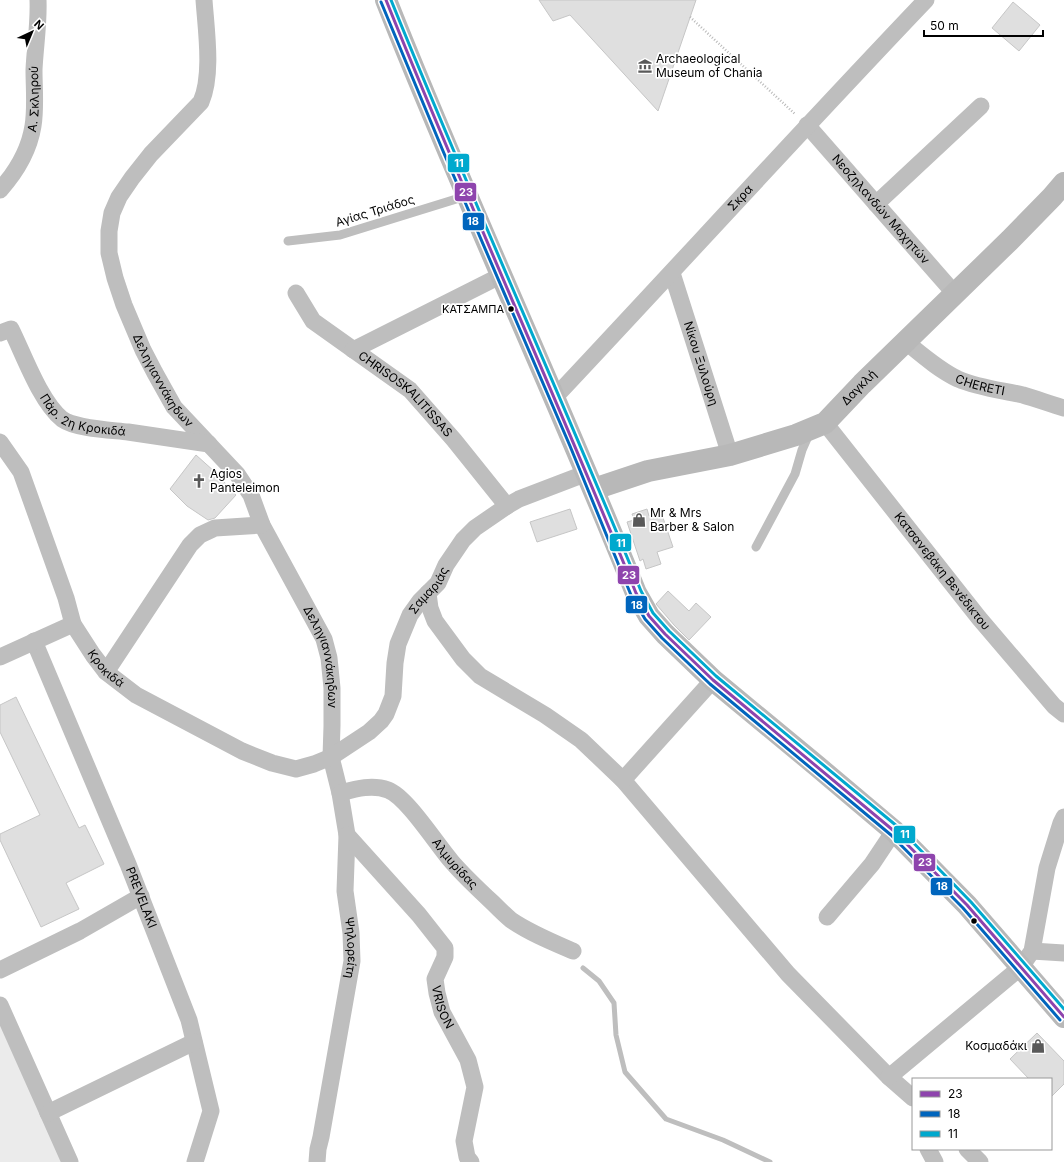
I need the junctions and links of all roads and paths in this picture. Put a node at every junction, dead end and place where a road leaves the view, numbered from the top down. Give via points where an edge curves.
1 (38, 0) edge
2 (204, 0) edge
3 (386, 0) edge
4 (926, 0) edge
5 (690, 17) dead end
6 (981, 106) dead end
7 (807, 125) junction
8 (6, 172) edge
9 (1064, 183) edge
10 (0, 190) edge
11 (466, 196) junction
12 (876, 204) junction
13 (288, 240) dead end
14 (672, 273) junction
15 (502, 275) junction
16 (296, 293) dead end
17 (955, 294) junction
18 (0, 332) edge
19 (906, 342) junction
20 (353, 350) junction
21 (555, 397) junction
22 (1064, 408) edge
23 (818, 426) junction
24 (0, 442) edge
25 (209, 444) junction
26 (730, 454) junction
27 (591, 481) junction
28 (507, 506) junction
29 (262, 525) junction
30 (756, 547) dead end
31 (428, 593) junction
32 (73, 624) junction
33 (34, 641) junction
34 (0, 657) edge
35 (106, 672) junction
36 (713, 680) junction
37 (1064, 714) edge
38 (331, 757) junction
39 (623, 780) junction
40 (340, 793) junction
41 (1064, 817) edge
42 (894, 831) junction
43 (347, 835) junction
44 (141, 896) junction
45 (827, 917) dead end
46 (573, 951) dead end
47 (1064, 953) edge
48 (1027, 959) junction
49 (0, 970) edge
50 (0, 1005) edge
51 (1064, 1016) edge
52 (194, 1042) junction
53 (889, 1077) junction
54 (912, 1097) edge
55 (48, 1113) junction
56 (929, 1150) edge
57 (968, 1150) edge
58 (70, 1162) edge
59 (195, 1162) edge
60 (317, 1162) edge
61 (471, 1162) edge
62 (935, 1162) edge
63 (980, 1162) edge

1 - 8 street, Α. Σκληρού via 33,125 22,162
2 - 25 street, Δεληγιαννάκηδων via 207,43 205,92 201,102 151,154 119,197 112,213 109,253 124,305 143,350 174,407
3 - 11 main road
4 - 7 street, Σκρα
5 - 7 path
6 - 12 street
7 - 12 street, Νεοζηλανδών Μαχητών
7 - 14 street, Σκρα
8 - 10 street, Α. Σκληρού
9 - 17 main road, Δαγκλή
11 - 13 lane, Αγίας Τριάδος via 340,235
11 - 15 main road
12 - 17 street, Νεοζηλανδών Μαχητών
14 - 21 street, Σκρα
14 - 26 street, Νίκου Ξυλούρη
15 - 20 street
15 - 21 main road
16 - 20 street, CHRISOSKALITISSAS via 313,320
17 - 19 main road, Δαγκλή
18 - 25 street, Πάρ. 2η Κροκιδά via 11,329 43,396 63,419 98,429
19 - 22 street, CHERETI via 958,379
19 - 23 main road, Δαγκλή
20 - 28 street, CHRISOSKALITISSAS via 410,390
21 - 27 main road
23 - 26 main road, Δαγκλή
23 - 30 lane via 802,450 795,474
23 - 37 street, Κατσανεβάκη Βενέδικτου via 1054,706
24 - 32 street, Κροκιδά via 21,472
25 - 29 street, Δεληγιαννάκηδων via 237,474 251,495
26 - 27 main road, Δαγκλή
27 - 28 street, Σαμαριάς via 526,496
27 - 36 main road via 636,593 650,616
28 - 31 street, Σαμαριάς via 475,528 463,540 446,565 438,583
29 - 35 street via 215,528 200,534 190,545
29 - 38 street, Δεληγιαννάκηδων via 324,639 332,688
31 - 38 street, Σαμαριάς via 410,615 398,644 392,696 386,714 369,732
31 - 39 street via 435,621 462,659 480,676 581,740
32 - 33 street
32 - 35 street, Κροκιδά
33 - 34 street
33 - 44 street, PREVELAKI
35 - 38 street, Κροκιδά via 136,695 242,751 272,763 296,769
36 - 39 street
36 - 42 main road
38 - 40 street, Ψηλορείτη
39 - 53 street via 788,974
40 - 43 street, Ψηλορείτη
40 - 46 street, Αλμυρίδας via 362,788 388,790 414,814 476,888 510,919
41 - 48 street via 1047,868
42 - 45 street via 872,864
42 - 48 main road via 967,905
43 - 60 street, Ψηλορείτη via 345,891 352,961
43 - 61 street, VRISON via 445,948 445,957 435,978 442,1012 468,1060 475,1087 464,1141 467,1157
44 - 49 street via 80,931
44 - 52 street, PREVELAKI via 189,1020
47 - 48 street
48 - 51 main road
48 - 53 street
50 - 55 street
52 - 55 street
52 - 59 street, PREVELAKI via 211,1111
53 - 54 street
55 - 58 street
56 - 62 street
57 - 63 street

